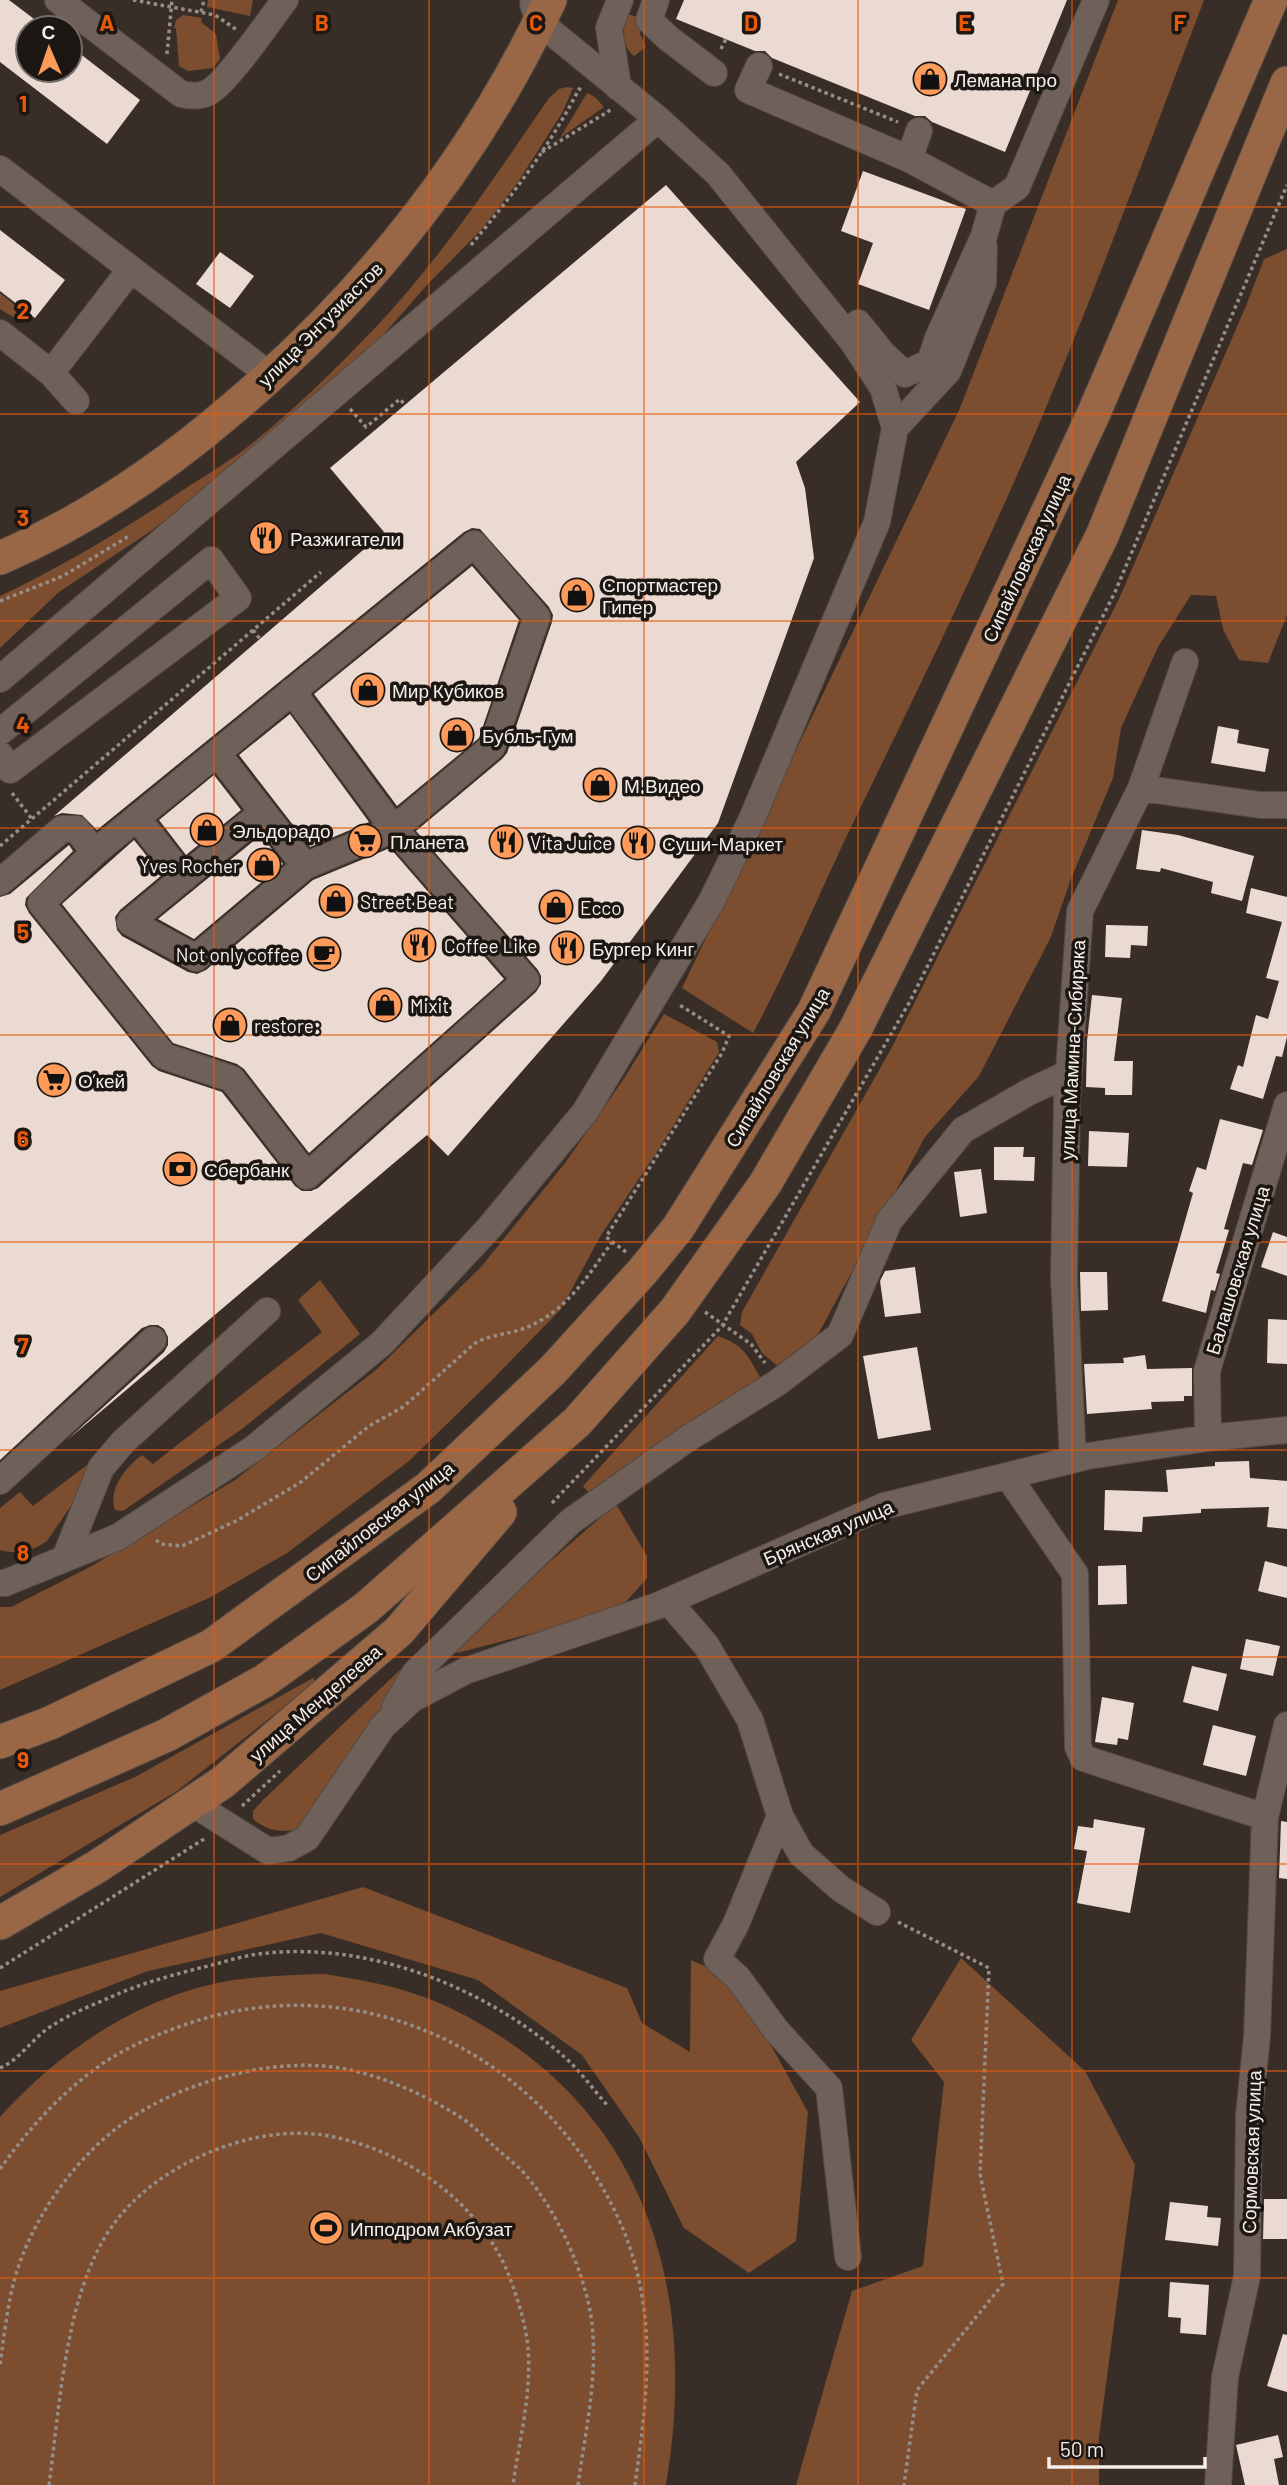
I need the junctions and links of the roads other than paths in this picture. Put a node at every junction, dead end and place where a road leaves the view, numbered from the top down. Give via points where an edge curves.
1 (58, 0) edge
2 (285, 0) edge
3 (620, 0) edge
4 (656, 0) edge
5 (1096, 0) edge
6 (1270, 0) edge
7 (540, 7) edge
8 (718, 61) road end
9 (759, 65) dead end
10 (1287, 83) edge
11 (613, 99) junction
12 (658, 119) junction
13 (919, 131) dead end
14 (909, 159) junction
15 (0, 169) edge
16 (718, 174) junction
17 (993, 204) junction
18 (984, 236) junction
19 (131, 269) junction
20 (0, 333) edge
21 (51, 373) junction
22 (271, 376) junction
23 (76, 401) dead end
24 (895, 428) junction
25 (0, 558) edge
26 (1185, 662) dead end
27 (0, 679) edge
28 (292, 691) junction
29 (0, 732) edge
30 (217, 753) junction
31 (0, 755) edge
32 (1141, 788) junction
33 (1287, 805) edge
34 (263, 812) junction
35 (138, 818) junction
36 (394, 829) junction
37 (95, 852) junction
38 (305, 866) junction
39 (184, 878) junction
40 (0, 882) edge
41 (1069, 1073) junction
42 (1287, 1105) edge
43 (267, 1311) dead end
44 (153, 1340) dead end
45 (577, 1422) junction
46 (1287, 1430) edge
47 (1208, 1438) junction
48 (1073, 1459) junction
49 (1008, 1476) junction
50 (0, 1481) edge
51 (65, 1558) junction
52 (0, 1583) edge
53 (668, 1601) junction
54 (1287, 1725) edge
55 (383, 1726) junction
56 (0, 1742) edge
57 (192, 1803) junction
58 (0, 1809) edge
59 (780, 1816) junction
60 (1265, 1817) junction
61 (877, 1912) road end
62 (0, 1923) edge
63 (848, 2258) dead end
64 (1217, 2485) edge

1 - 2 street via 181,94 197,96 222,82
3 - 11 street via 609,27
4 - 8 street via 649,20 668,38
5 - 17 street via 1017,187
6 - 56 main road, Сипайловская улица via 1093,415 814,1011 678,1228 553,1370 428,1488 211,1646
7 - 11 street
7 - 22 main road, улица Энтузиастов via 509,81 411,228 358,290
9 - 14 street via 748,90
10 - 45 main road via 1102,536 855,1030 765,1184 675,1311
11 - 12 street
12 - 16 street
12 - 27 street
13 - 14 street
14 - 17 street
15 - 19 street
16 - 18 street via 753,192 883,354 905,374 930,362
16 - 24 street via 853,342 883,388
17 - 18 street
18 - 24 street via 983,283 948,371
19 - 21 street
19 - 22 street
20 - 21 street
21 - 23 street
22 - 25 main road, улица Энтузиастов via 147,476
24 - 51 street via 877,522 751,821 711,902 585,1112 489,1228 382,1343 253,1449 118,1537
26 - 32 street, улица Мамина-Сибиряка
28 - 30 street
28 - 36 street
28 - 36 street via 474,544 537,617 492,747
29 - 31 street via 211,560 238,598 10,770
30 - 34 street
30 - 35 street
32 - 33 street
32 - 41 street, улица Мамина-Сибиряка via 1080,911
34 - 38 street
34 - 39 street
35 - 37 street
35 - 39 street
36 - 37 street via 526,980 307,1176 232,1079 163,1056 41,903
36 - 38 street
37 - 40 street via 76,829 62,829
38 - 39 street via 196,958 130,922
41 - 48 street, улица Мамина-Сибиряка via 1064,1277
41 - 55 street via 963,1130 889,1222 840,1335 571,1521 415,1673
42 - 47 street, Балашовская улица via 1207,1371
43 - 51 street via 123,1442 101,1468
44 - 50 street
45 - 57 main road, улица Менделеева via 398,1631 223,1782
45 - 58 main road via 366,1608 264,1681 167,1735
46 - 47 street, Брянская улица
47 - 48 street, Брянская улица
48 - 49 street, Брянская улица
49 - 53 street, Брянская улица via 884,1506
49 - 60 street via 1075,1574 1078,1747 1083,1758
51 - 52 street
53 - 55 street, Брянская улица via 465,1671 412,1699
53 - 59 street via 706,1645 750,1720
54 - 60 street, Сормовская улица
55 - 57 street via 307,1838 289,1848 268,1851
57 - 62 main road, улица Менделеева via 98,1866
59 - 61 street via 801,1854 841,1889
59 - 63 street via 717,1959 829,2088
60 - 64 street, Сормовская улица via 1257,2036 1249,2115 1247,2276 1225,2377

